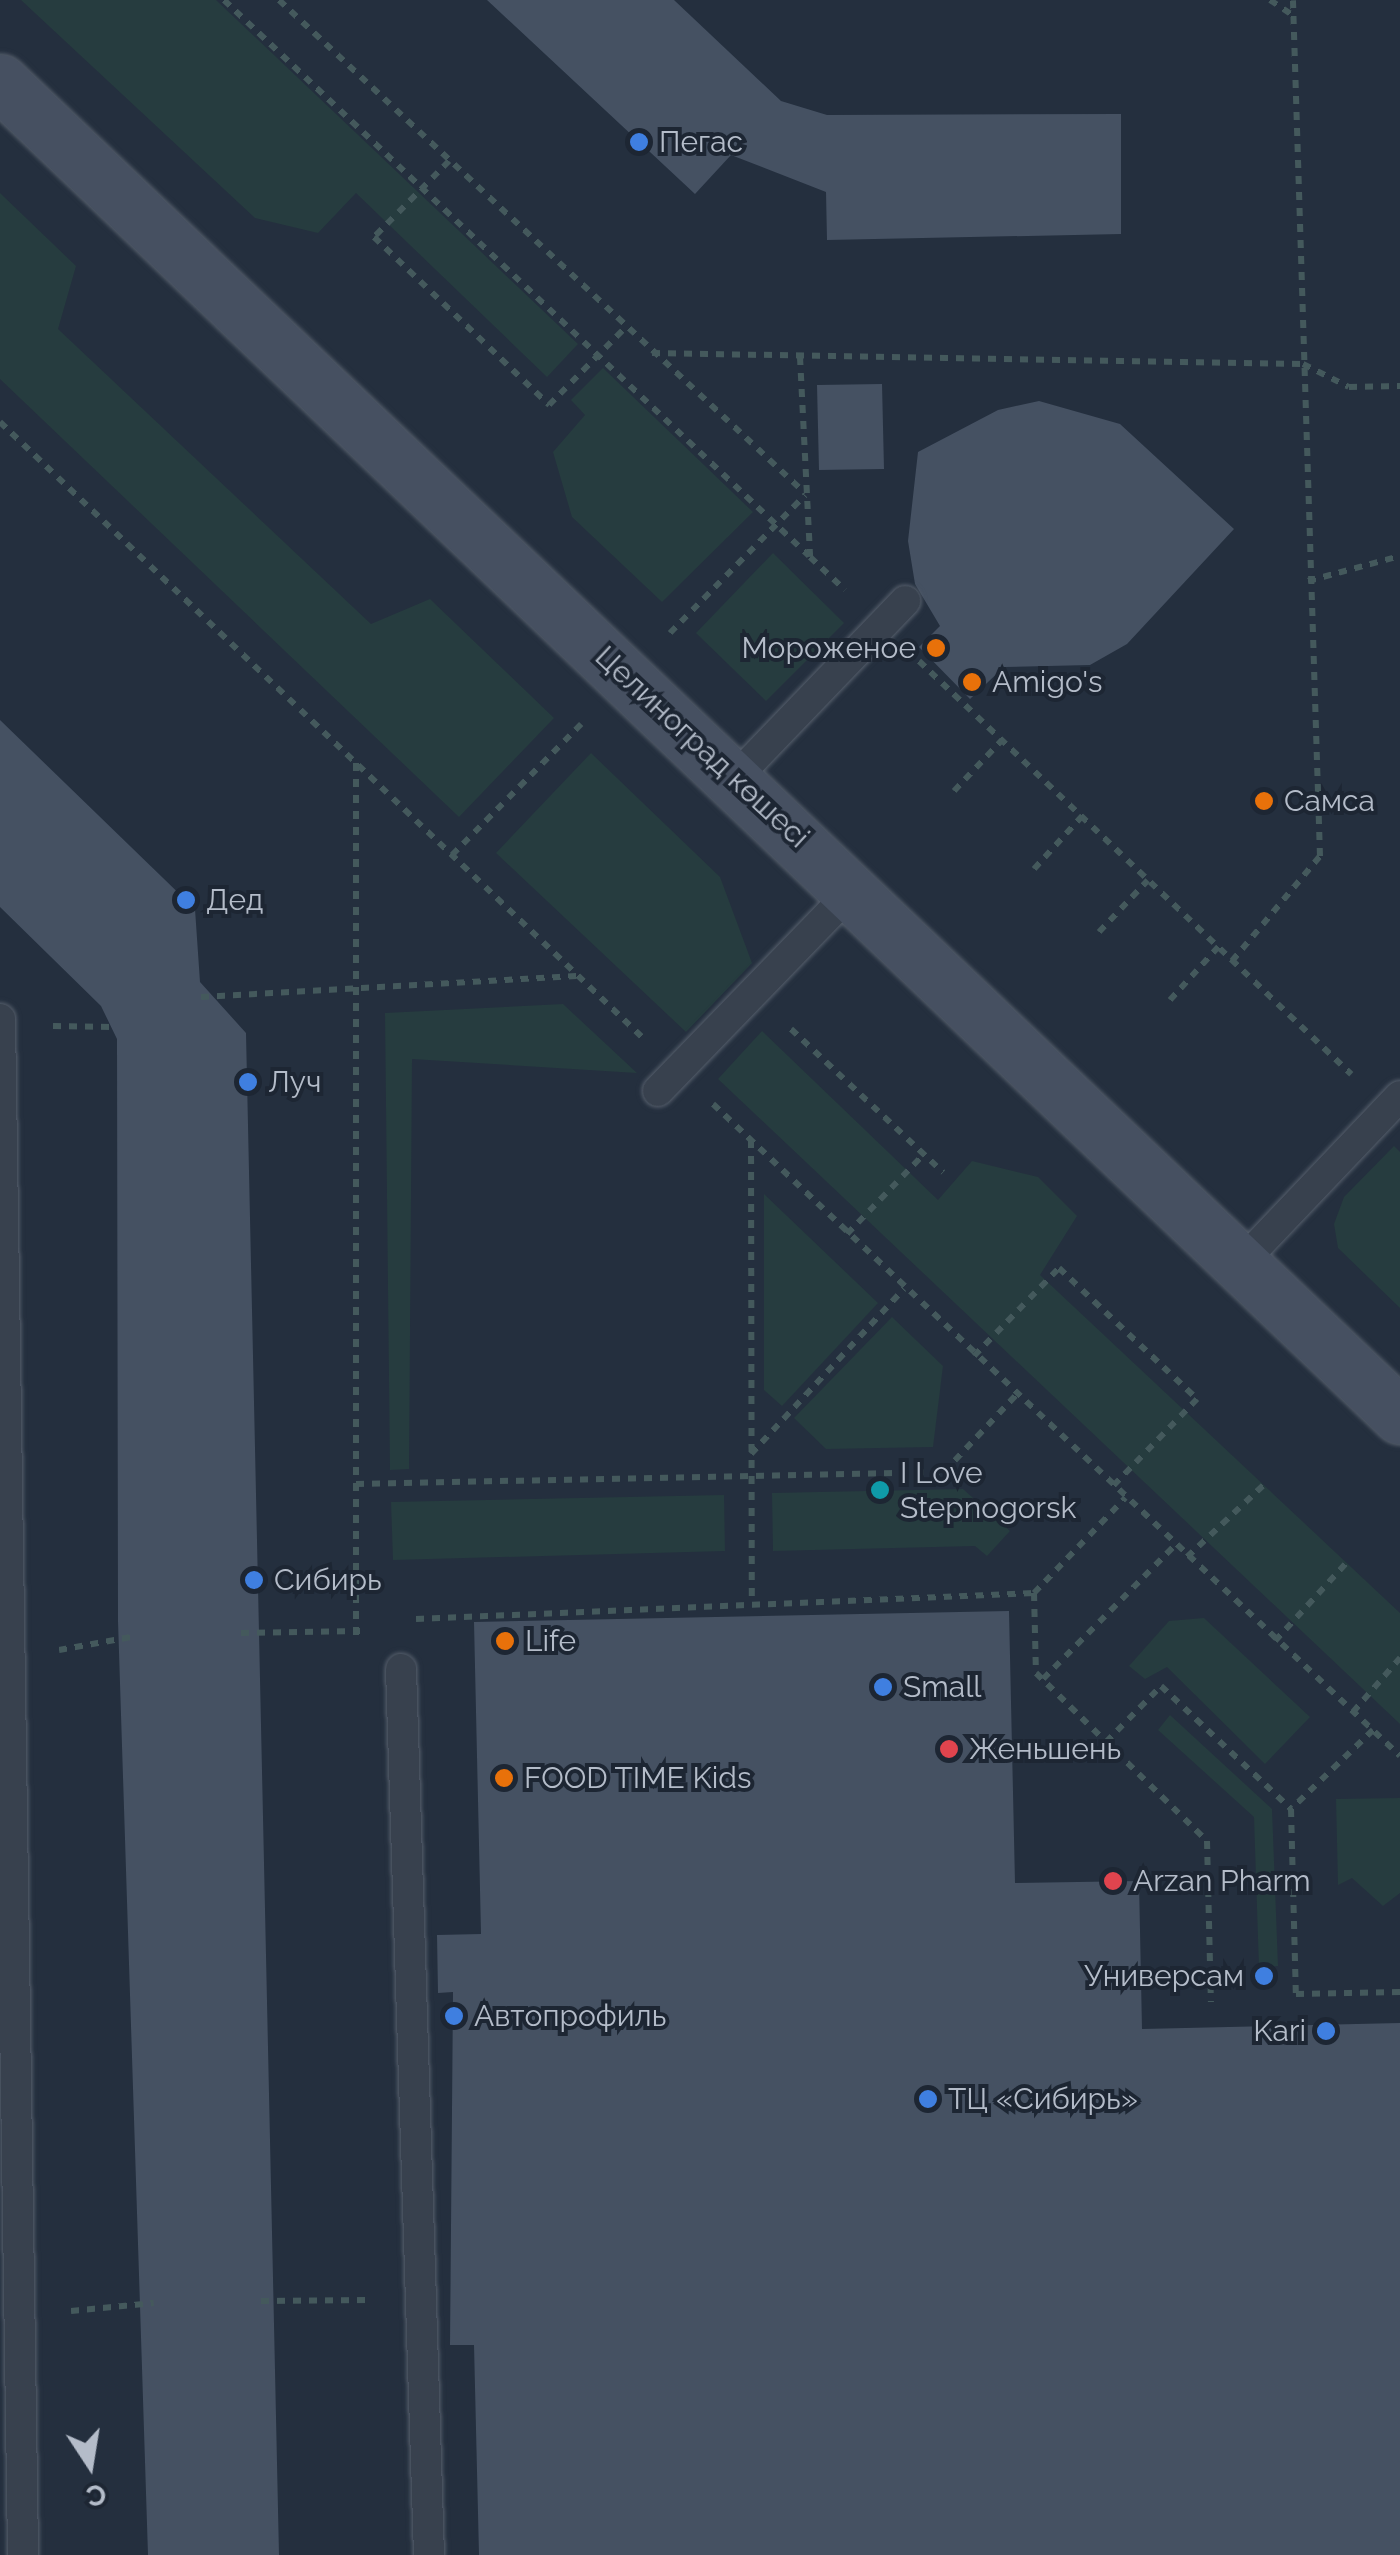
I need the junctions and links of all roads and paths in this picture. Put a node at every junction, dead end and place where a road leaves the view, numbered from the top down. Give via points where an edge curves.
1 (224, 0) edge
2 (279, 0) edge
3 (1270, 0) edge
4 (1293, 0) edge
5 (1294, 16) junction
6 (0, 82) edge
7 (450, 161) junction
8 (422, 188) junction
9 (626, 328) junction
10 (652, 353) junction
11 (598, 356) junction
12 (800, 357) junction
13 (1303, 364) junction
14 (1400, 386) edge
15 (806, 494) junction
16 (775, 524) junction
17 (1400, 556) edge
18 (810, 557) junction
19 (1308, 581) junction
20 (905, 601) dead end
21 (882, 625) junction
22 (664, 640) dead end
23 (582, 724) dead end
24 (1002, 740) junction
25 (734, 779) junction
26 (954, 791) dead end
27 (1082, 816) junction
28 (452, 855) dead end
29 (1034, 869) dead end
30 (1148, 880) junction
31 (854, 890) junction
32 (1099, 932) dead end
33 (1218, 947) junction
34 (1232, 961) junction
35 (578, 976) dead end
36 (201, 998) dead end
37 (1170, 1000) dead end
38 (778, 1017) dead end
39 (0, 1018) edge
40 (658, 1091) dead end
41 (1394, 1103) edge
42 (751, 1140) dead end
43 (924, 1154) junction
44 (943, 1172) dead end
45 (848, 1234) dead end
46 (1242, 1262) junction
47 (904, 1289) dead end
48 (974, 1356) dead end
49 (1016, 1394) dead end
50 (1400, 1415) edge
51 (750, 1455) junction
52 (750, 1477) junction
53 (1268, 1481) dead end
54 (356, 1484) dead end
55 (1112, 1487) dead end
56 (1125, 1498) dead end
57 (1174, 1546) dead end
58 (1187, 1558) dead end
59 (1348, 1561) dead end
60 (1034, 1594) junction
61 (752, 1604) junction
62 (393, 1624) dead end
63 (374, 1628) dead end
64 (241, 1633) dead end
65 (136, 1636) dead end
66 (1275, 1641) dead end
67 (1400, 1658) edge
68 (15, 1664) junction
69 (401, 1669) dead end
70 (1043, 1679) junction
71 (1354, 1712) dead end
72 (1372, 1730) dead end
73 (1106, 1742) junction
74 (1291, 1809) junction
75 (1400, 1992) edge
76 (1211, 2002) dead end
77 (10, 2076) edge
78 (420, 2299) junction
79 (261, 2301) dead end
80 (154, 2304) dead end
81 (21, 2316) junction
82 (23, 2555) edge
83 (428, 2555) edge

1 - 8 path
2 - 7 path
3 - 5 path
4 - 5 path
5 - 13 path
6 - 25 street, Целиноград көшесі
7 - 8 path
7 - 9 path
8 - 11 path
8 - 11 path via 374,238 549,406
9 - 10 path
9 - 11 path
10 - 12 path
10 - 15 path
11 - 16 path
12 - 13 path
12 - 15 path
13 - 14 path via 1349,387
13 - 19 path
15 - 16 path
15 - 18 path
16 - 18 path
16 - 22 path
17 - 19 path
18 - 21 path
19 - 34 path via 1320,856
20 - 21 lane
21 - 24 path
21 - 25 lane
23 - 28 path
24 - 26 path
24 - 27 path
25 - 31 street, Целиноград көшесі
27 - 29 path
27 - 30 path
30 - 32 path
30 - 33 path
31 - 40 lane
31 - 46 street, Целиноград көшесі
33 - 34 path
33 - 37 path
34 - 41 path
35 - 36 path
38 - 43 path
39 - 68 lane
41 - 46 lane
42 - 51 path
43 - 44 path
43 - 45 path
46 - 50 street, Целиноград көшесі
47 - 51 path
48 - 55 path via 1059,1268 1156,1360 1197,1399
49 - 52 path via 944,1472
51 - 52 path
52 - 54 path
52 - 61 path
53 - 58 path
56 - 60 path
57 - 70 path
59 - 66 path
60 - 61 path
60 - 70 path
61 - 62 path via 448,1612
63 - 64 path
65 - 68 path
67 - 71 path
68 - 77 lane
69 - 78 lane
70 - 73 path
72 - 74 path
73 - 74 path via 1161,1686
73 - 76 path via 1208,1841
74 - 75 path via 1296,1994
77 - 81 lane
78 - 79 path
78 - 83 lane
80 - 81 path
81 - 82 lane

